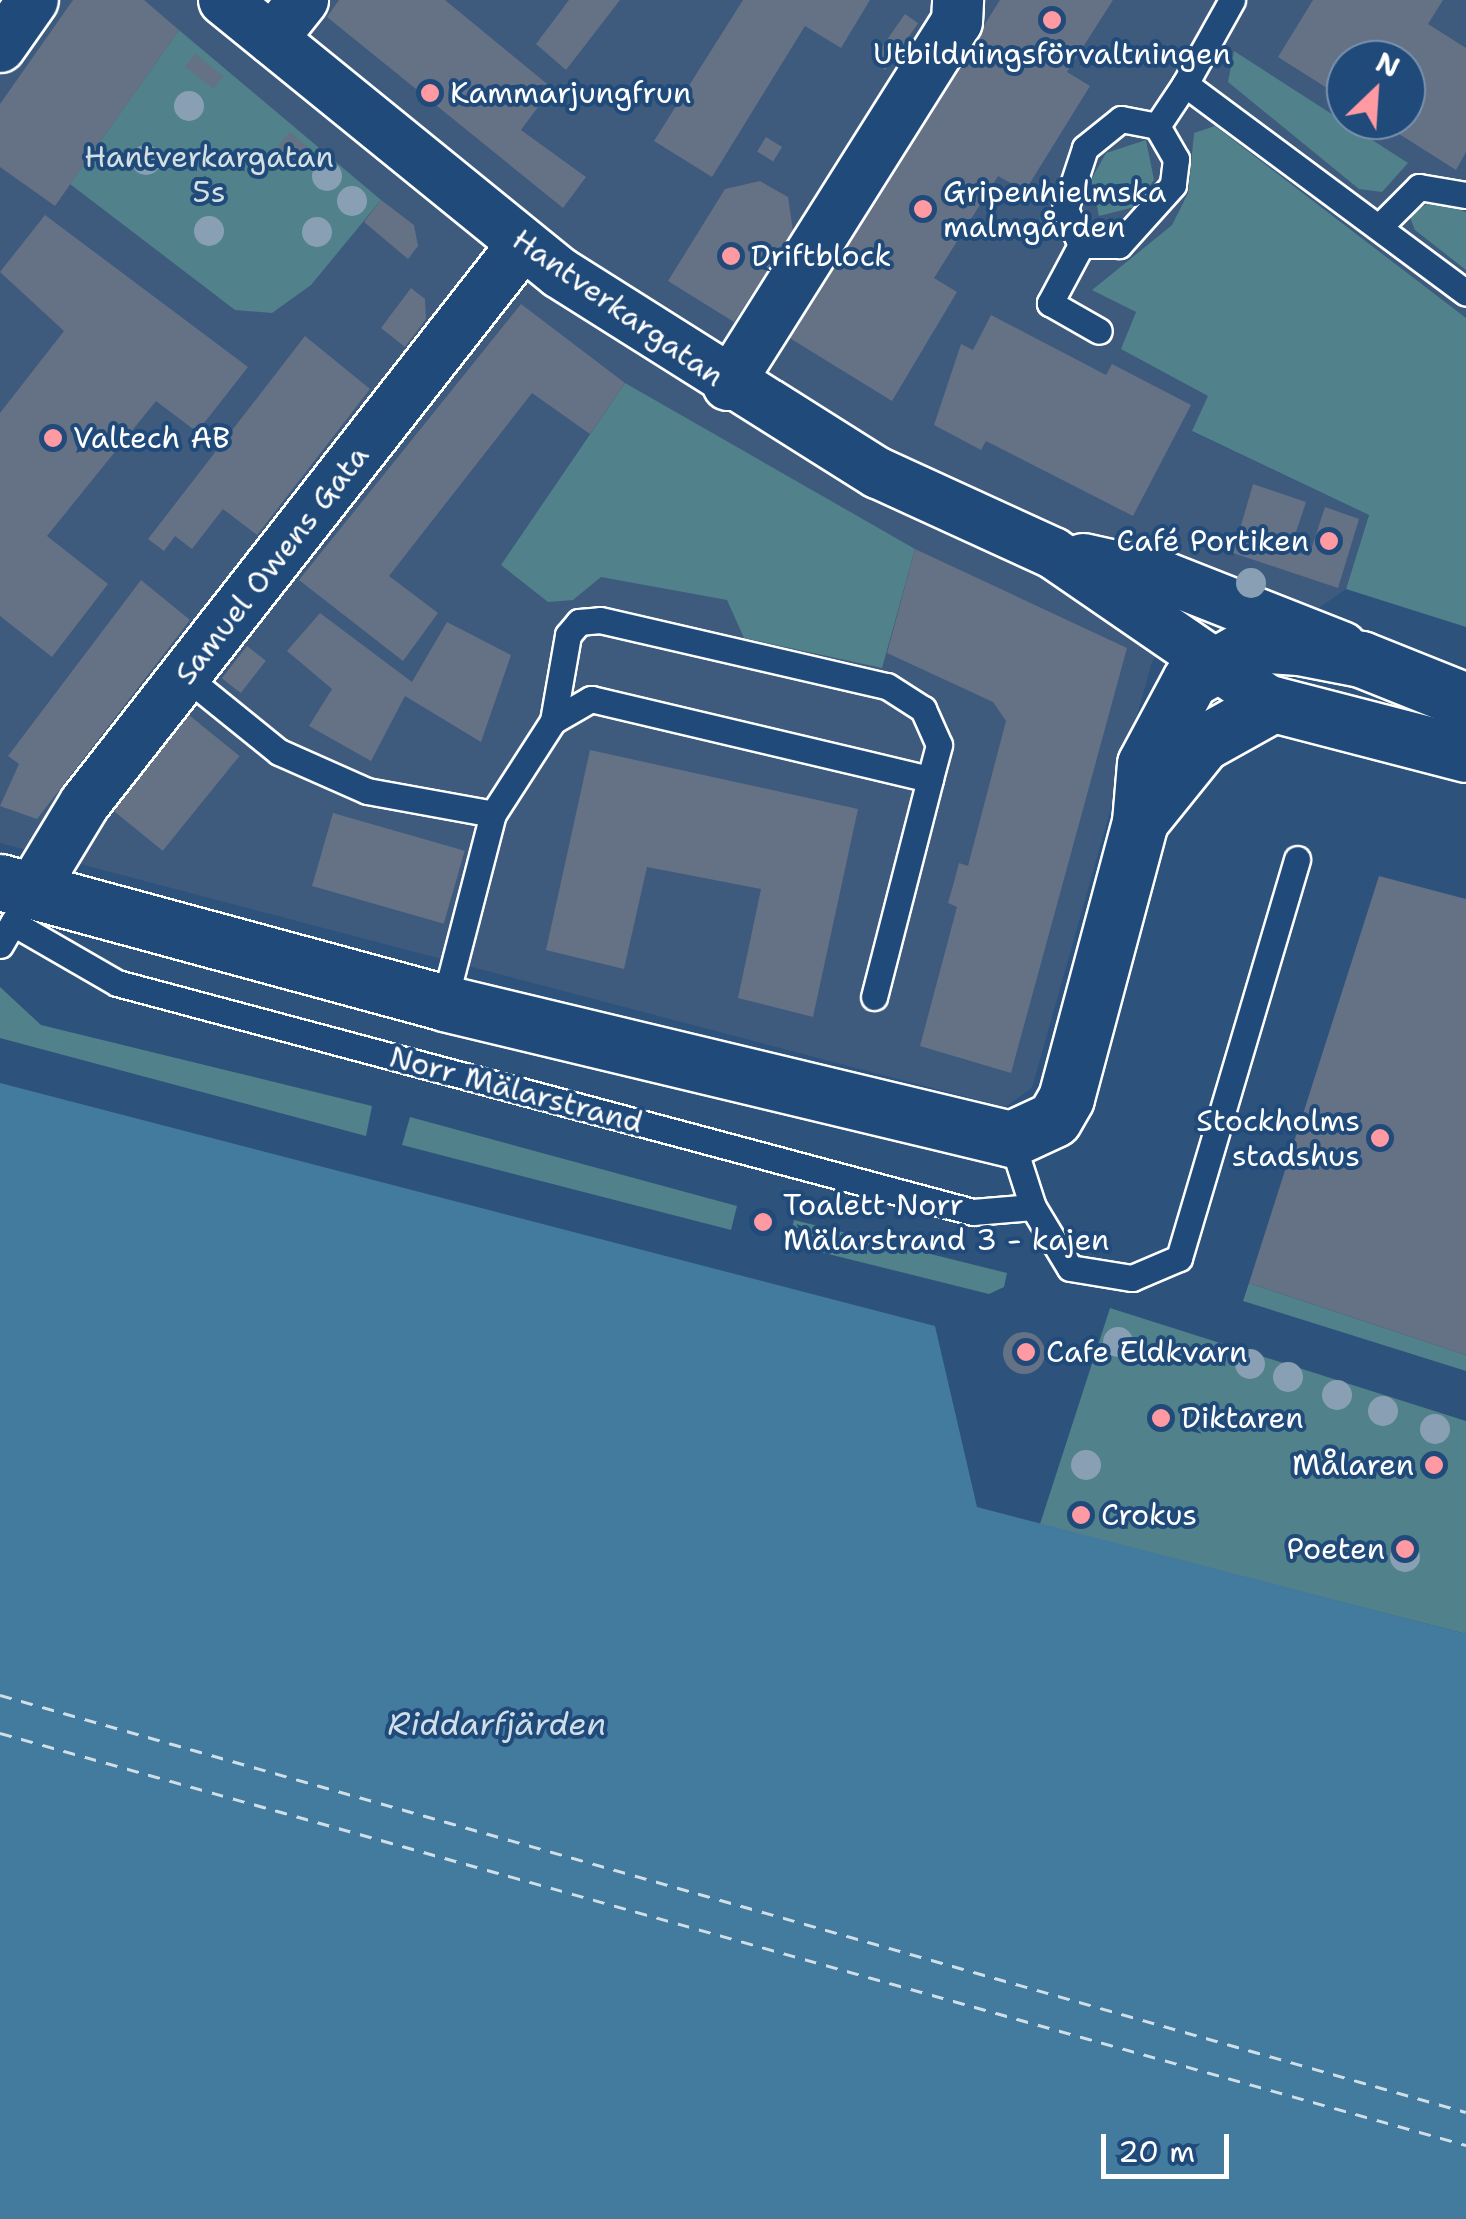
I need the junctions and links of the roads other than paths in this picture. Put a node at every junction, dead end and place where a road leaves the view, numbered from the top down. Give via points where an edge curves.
1 (34, 0) edge
2 (224, 0) edge
3 (303, 0) edge
4 (958, 0) edge
5 (1232, 0) edge
6 (272, 39) junction
7 (0, 47) edge
8 (1185, 84) junction
9 (1157, 126) junction
10 (1466, 194) edge
11 (1380, 226) junction
12 (523, 244) junction
13 (1081, 245) junction
14 (1466, 293) edge
15 (1099, 331) dead end
16 (728, 385) junction
17 (1053, 552) junction
18 (1361, 659) junction
19 (1218, 660) junction
20 (185, 676) junction
21 (1466, 700) edge
22 (1273, 704) junction
23 (553, 721) junction
24 (1466, 754) edge
25 (930, 779) junction
26 (493, 814) junction
27 (1140, 822) junction
28 (1297, 859) dead end
29 (15, 899) edge
30 (0, 946) edge
31 (874, 997) dead end
32 (444, 1003) junction
33 (1022, 1136) junction
34 (1033, 1207) junction

1 - 7 street
2 - 6 street, Hantverkargatan
3 - 6 street
4 - 16 street via 957,22
5 - 8 lane
6 - 12 street, Hantverkargatan
8 - 9 lane
8 - 11 lane
9 - 13 lane via 1176,159 1157,211 1119,245
9 - 13 lane via 1121,119 1085,148 1065,209
10 - 11 lane via 1419,188
11 - 14 lane
12 - 16 street, Hantverkargatan
12 - 20 street, Samuel Owens Gata
13 - 15 lane via 1050,304
16 - 17 street, Hantverkargatan via 878,473
17 - 18 street, Hantverkargatan via 1290,621
17 - 19 street, Hantverkargatan
18 - 19 street, Hantverkargatan via 1253,644
18 - 21 street, Hantverkargatan
19 - 22 street, Hantverkargatan
19 - 27 street via 1169,707 1145,764
20 - 26 lane via 280,752 314,768 366,791
20 - 29 street, Samuel Owens Gata
22 - 24 street, Hantverkargatan
22 - 27 street via 1203,743
23 - 25 lane via 591,699
23 - 25 lane via 568,635 578,622 600,620 887,686 924,709 939,745
23 - 26 lane
25 - 31 lane
26 - 32 lane
27 - 33 street via 1066,1098
28 - 34 lane via 1179,1258 1132,1278 1070,1268
29 - 30 lane
29 - 32 street
29 - 34 lane, Norr Mälarstrand via 117,983 973,1212
32 - 33 street
33 - 34 lane

